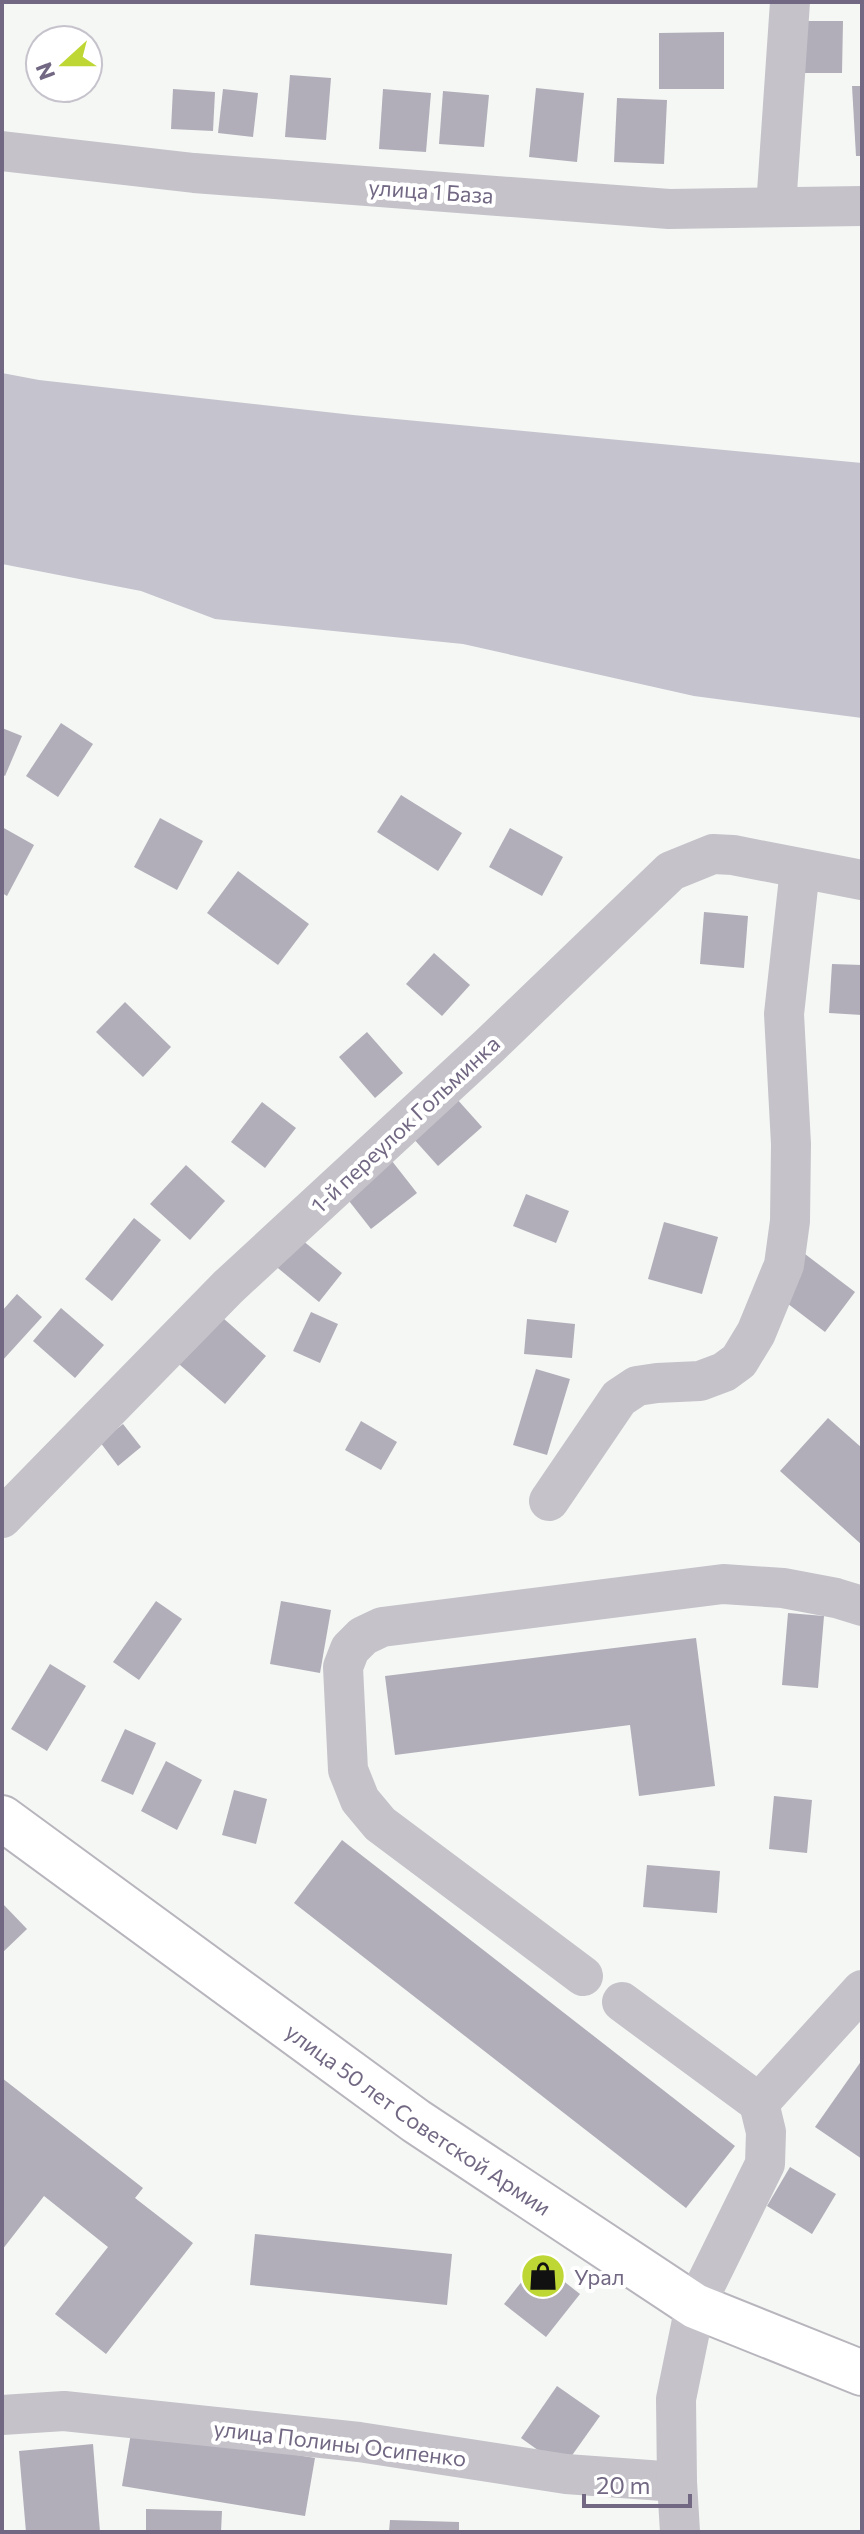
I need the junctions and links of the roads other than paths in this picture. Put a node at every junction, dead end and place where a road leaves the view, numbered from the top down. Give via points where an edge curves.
1 (790, 2) edge
2 (2, 151) edge
3 (862, 206) edge
4 (776, 207) junction
5 (800, 869) junction
6 (862, 880) edge
7 (549, 1501) dead end
8 (2, 1518) edge
9 (862, 1606) edge
10 (2, 1818) edge
11 (583, 1976) dead end
12 (862, 1990) edge
13 (622, 2002) dead end
14 (759, 2103) junction
15 (695, 2306) junction
16 (862, 2373) edge
17 (2, 2415) edge
18 (677, 2482) junction
19 (680, 2532) edge

1 - 4 street
2 - 4 street, улица 1 База via 194,173 669,209
3 - 4 street, улица 1 База
5 - 6 street, 1-й переулок Гольминка
5 - 7 street via 784,1014 791,1144 784,1265 739,1361 700,1381 637,1386 619,1398
5 - 8 street, 1-й переулок Гольминка via 713,854 671,871 228,1287
9 - 11 street via 783,1588 723,1584 382,1627 350,1649 343,1667 348,1770 360,1800 380,1824
10 - 15 main road, улица 50 лет Советской Армии via 416,2121
12 - 14 street
13 - 14 street
14 - 15 street via 766,2132 765,2164
15 - 16 main road, улица 50 лет Советской Армии
15 - 18 street via 676,2399
17 - 18 street, улица Полины Осипенко via 64,2411 359,2442 566,2474
18 - 19 street

